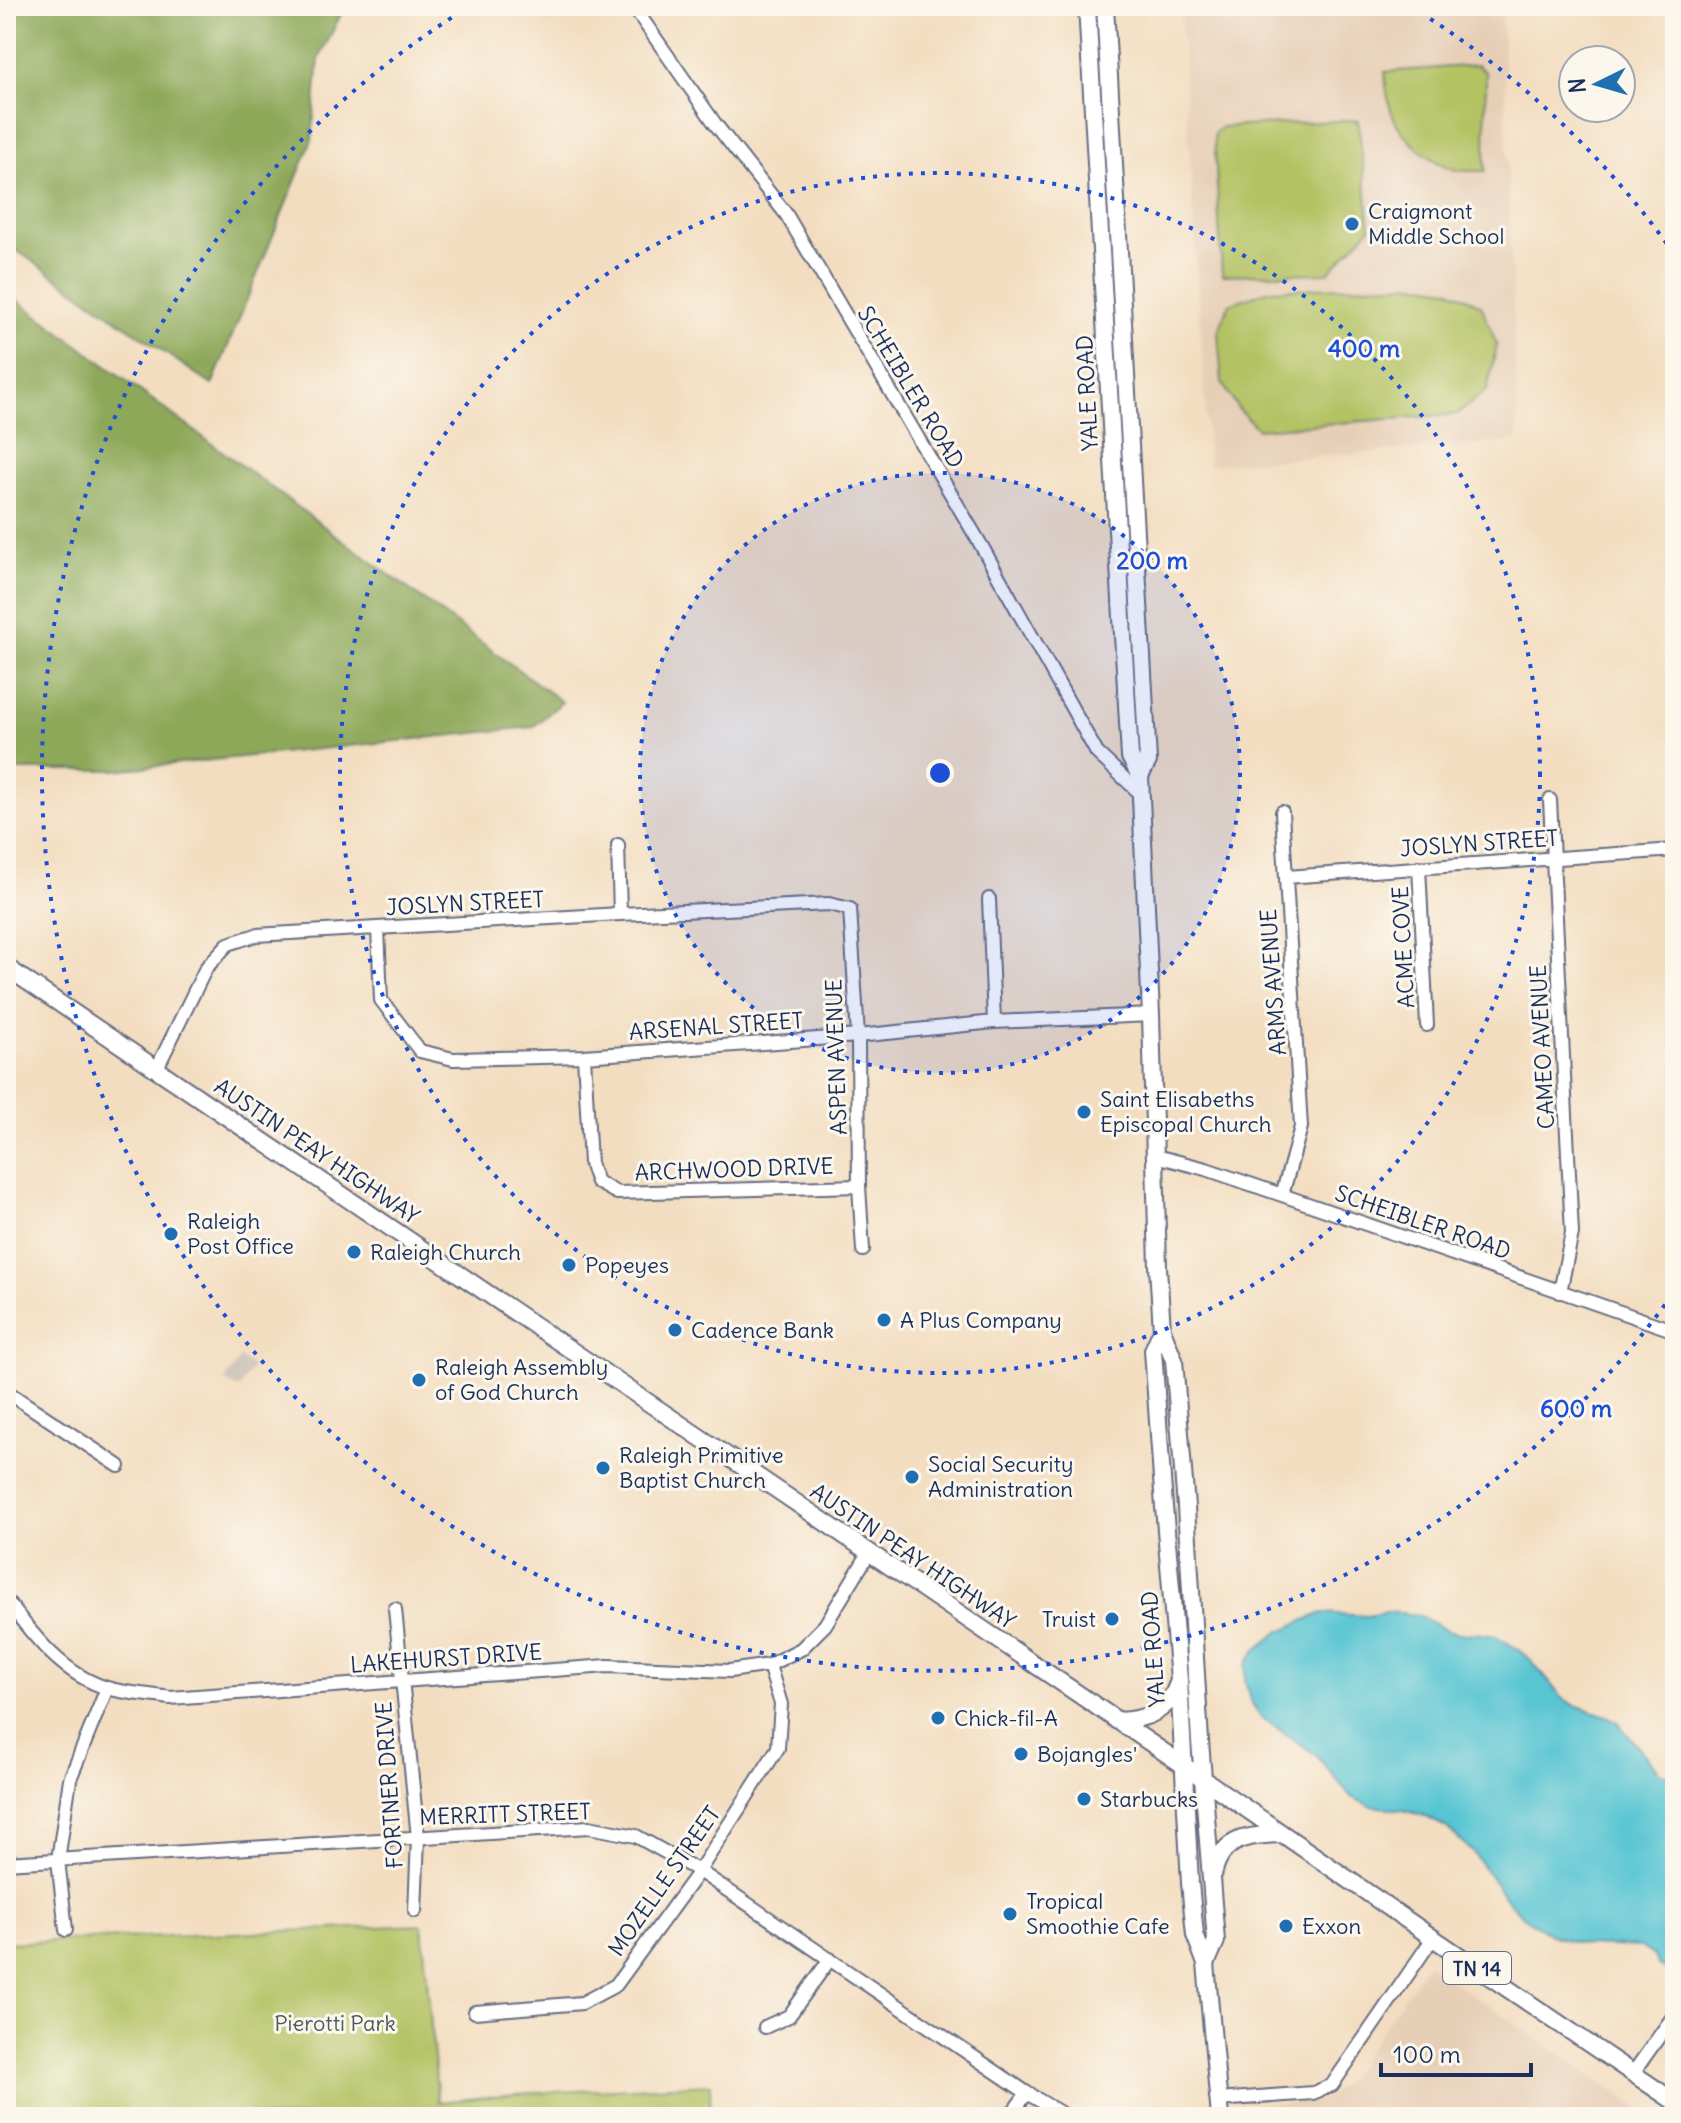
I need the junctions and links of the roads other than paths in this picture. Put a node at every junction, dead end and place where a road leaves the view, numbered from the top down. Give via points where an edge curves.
1 (633, 6) edge
2 (1087, 6) edge
3 (1105, 6) edge
4 (1140, 776) junction
5 (1141, 794) junction
6 (1550, 800) dead end
7 (1282, 812) dead end
8 (618, 845) dead end
9 (1675, 850) edge
10 (1553, 857) junction
11 (1419, 867) junction
12 (1286, 877) junction
13 (989, 899) dead end
14 (850, 909) joint
15 (620, 914) junction
16 (378, 928) junction
17 (6, 967) edge
18 (1151, 1015) junction
19 (994, 1022) junction
20 (1427, 1025) dead end
21 (858, 1036) junction
22 (584, 1056) junction
23 (157, 1068) junction
24 (1156, 1156) junction
25 (859, 1186) junction
26 (1282, 1195) junction
27 (863, 1250) dead end
28 (1560, 1292) junction
29 (1162, 1330) junction
30 (1675, 1331) edge
31 (6, 1391) edge
32 (119, 1466) dead end
33 (869, 1553) junction
34 (8, 1602) edge
35 (395, 1609) dead end
36 (769, 1665) junction
37 (1179, 1680) junction
38 (402, 1682) junction
39 (107, 1688) junction
40 (1117, 1721) junction
41 (1183, 1765) junction
42 (1204, 1780) junction
43 (1281, 1834) junction
44 (418, 1838) junction
45 (58, 1860) junction
46 (6, 1863) edge
47 (699, 1871) junction
48 (1212, 1881) junction
49 (415, 1911) dead end
50 (66, 1930) dead end
51 (1433, 1938) junction
52 (830, 1959) junction
53 (1206, 1964) junction
54 (475, 2012) dead end
55 (1675, 2014) edge
56 (765, 2027) dead end
57 (1633, 2073) junction
58 (1027, 2093) junction
59 (1675, 2102) edge
60 (1219, 2108) edge
61 (1009, 2117) edge
62 (1067, 2117) edge

1 - 5 street, SCHEIBLER ROAD via 786,214 1097,753
2 - 4 main road, YALE ROAD via 1130,757
3 - 4 main road, YALE ROAD via 1148,761
4 - 5 main road, YALE ROAD
5 - 18 main road, YALE ROAD
6 - 10 street, CAMEO AVENUE
7 - 12 street, ARMS AVENUE
8 - 15 street
9 - 10 street, JOSLYN STREET
10 - 11 street, JOSLYN STREET
10 - 28 street, CAMEO AVENUE via 1572,1233
11 - 12 street, JOSLYN STREET
11 - 20 street, ACME COVE
12 - 26 street, ARMS AVENUE via 1301,1127
13 - 19 street
14 - 15 street, JOSLYN STREET via 829,904
14 - 21 street, ASPEN AVENUE
15 - 16 street, JOSLYN STREET
16 - 22 street, ARSENAL STREET via 381,1000 420,1051 453,1059
16 - 23 street, JOSLYN STREET via 256,935 228,944 206,968
17 - 23 main road, AUSTIN PEAY HIGHWAY / TN 14
18 - 19 street, ARSENAL STREET
18 - 24 main road, YALE ROAD
19 - 21 street, ARSENAL STREET
21 - 22 street, ARSENAL STREET
21 - 25 street, ASPEN AVENUE
22 - 25 street, ARCHWOOD DRIVE via 590,1163 597,1182 617,1193
23 - 33 main road, AUSTIN PEAY HIGHWAY / TN 14
24 - 26 street, SCHEIBLER ROAD
24 - 29 main road, YALE ROAD
25 - 27 street, ASPEN AVENUE
26 - 28 street, SCHEIBLER ROAD
28 - 30 street, SCHEIBLER ROAD
29 - 37 main road, YALE ROAD via 1153,1350
29 - 42 main road, YALE ROAD via 1175,1369
31 - 32 street
33 - 36 street, LAKEHURST DRIVE via 825,1625 801,1649
33 - 40 main road, AUSTIN PEAY HIGHWAY / TN 14
34 - 39 street, LAKEHURST DRIVE via 34,1637 72,1671
35 - 38 street, FORTNER DRIVE
36 - 38 street, LAKEHURST DRIVE via 730,1671 608,1666
36 - 47 street, MOZELLE STREET via 781,1704 778,1748
37 - 40 main road via 1164,1708
37 - 41 main road, YALE ROAD
38 - 39 street, LAKEHURST DRIVE via 170,1698
38 - 44 street, FORTNER DRIVE
39 - 45 street via 70,1779
40 - 41 main road, AUSTIN PEAY HIGHWAY / TN 14
41 - 42 main road, AUSTIN PEAY HIGHWAY / TN 14
41 - 53 main road, YALE ROAD via 1195,1935
42 - 43 main road, AUSTIN PEAY HIGHWAY / TN 14
42 - 48 main road, YALE ROAD
43 - 48 main road via 1232,1844 1221,1852
43 - 51 main road, AUSTIN PEAY HIGHWAY / TN 14
44 - 45 street, MERRITT STREET
44 - 47 street, MERRITT STREET via 589,1827 636,1836
44 - 49 street, FORTNER DRIVE
45 - 46 street, MERRITT STREET
45 - 50 street
47 - 52 street, MERRITT STREET
47 - 54 street, MOZELLE STREET via 616,1985 582,2003
48 - 53 main road, YALE ROAD via 1216,1941
51 - 57 main road, AUSTIN PEAY HIGHWAY / TN 14
51 - 60 street via 1332,2085 1313,2093
52 - 56 street via 789,2016
52 - 58 street, MERRITT STREET
53 - 60 main road, YALE ROAD
55 - 57 street
57 - 59 main road, AUSTIN PEAY HIGHWAY / TN 14
58 - 61 street
58 - 62 street, MERRITT STREET

